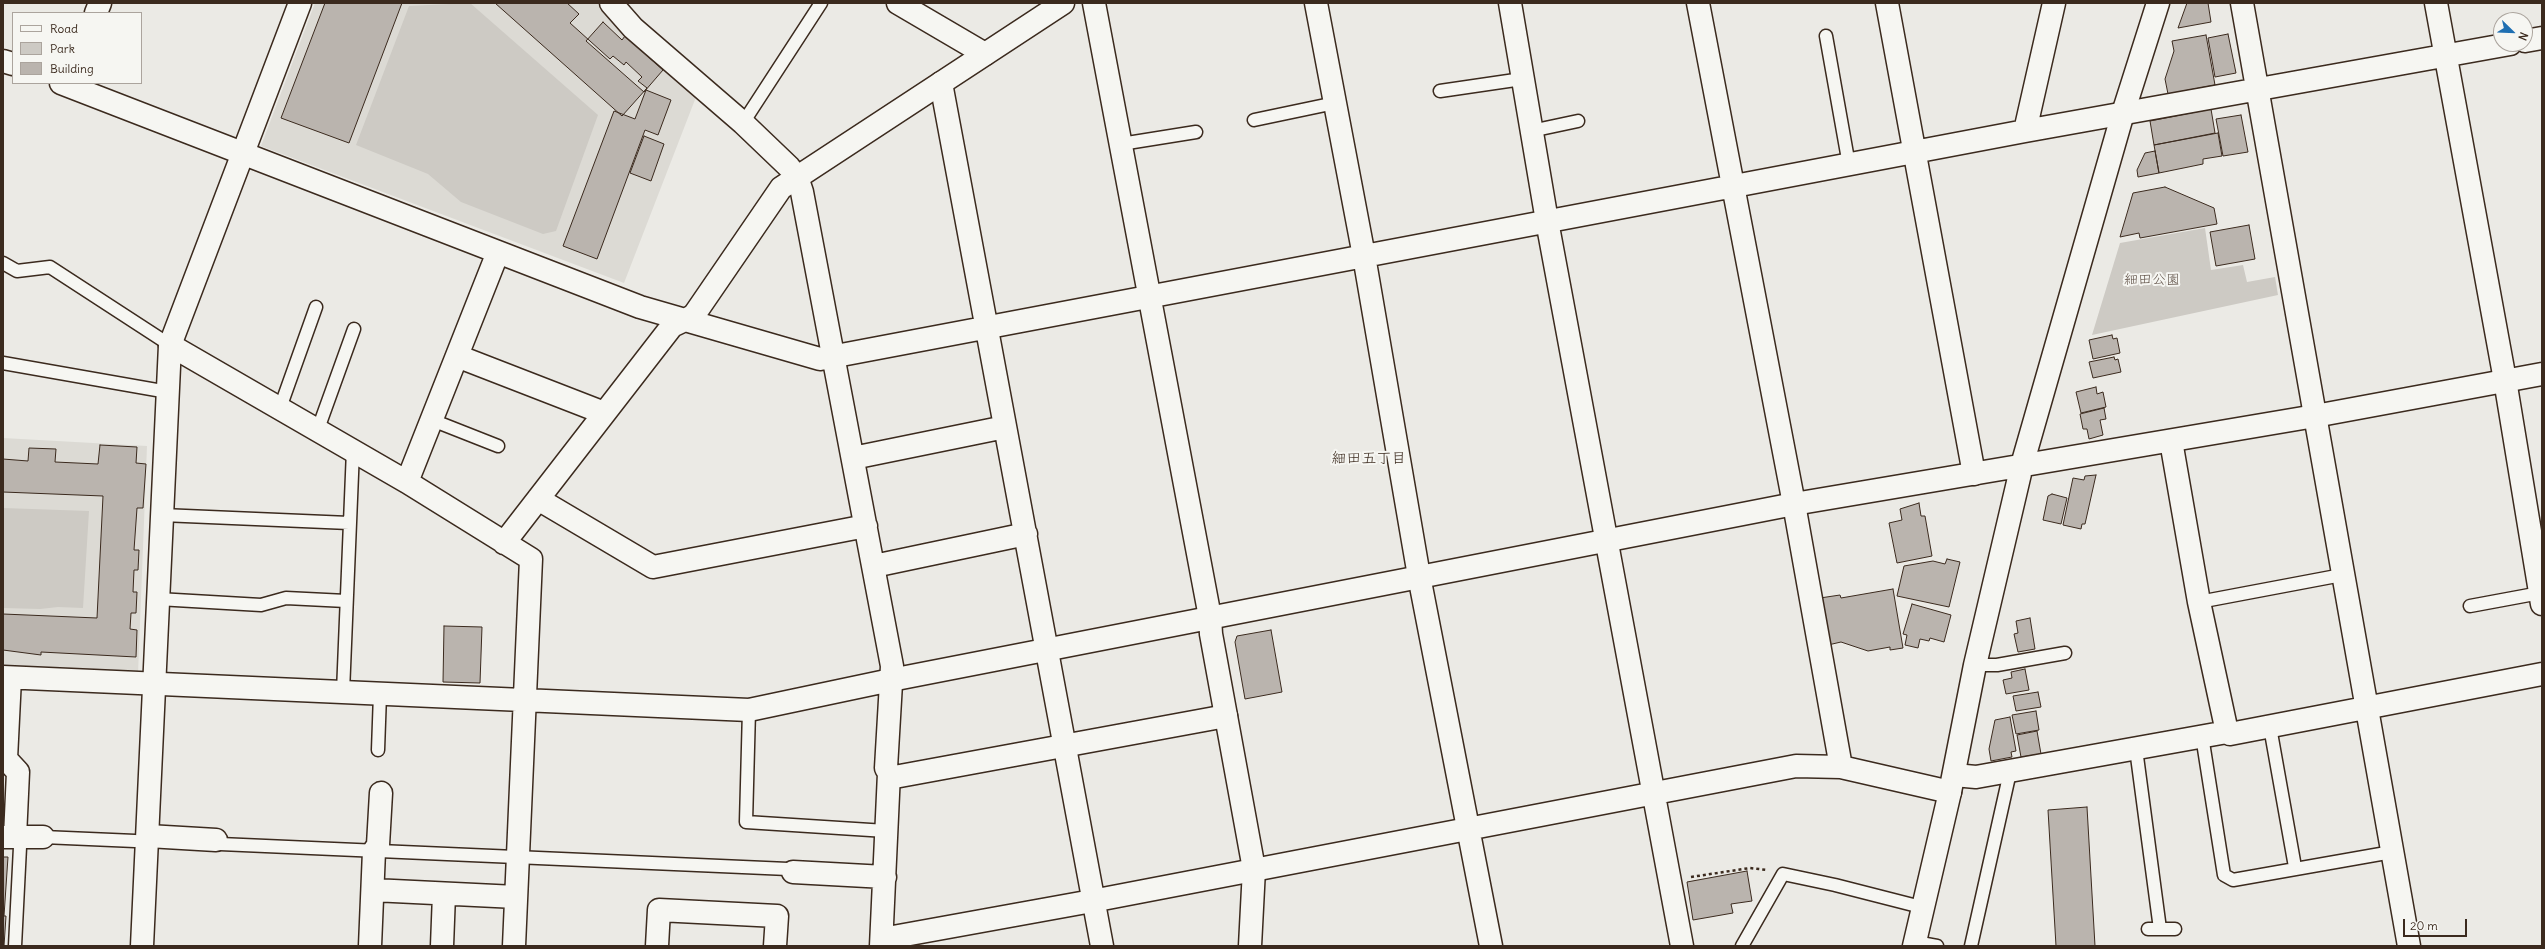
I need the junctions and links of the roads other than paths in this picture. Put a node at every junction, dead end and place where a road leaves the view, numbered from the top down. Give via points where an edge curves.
1 (300, 3) edge
2 (611, 3) edge
3 (821, 3) edge
4 (898, 3) edge
5 (1063, 3) edge
6 (1094, 3) edge
7 (1316, 3) edge
8 (1510, 3) edge
9 (1698, 3) edge
10 (1887, 3) edge
11 (2054, 3) edge
12 (2158, 3) edge
13 (2242, 3) edge
14 (2436, 3) edge
15 (1826, 36) dead end
16 (2493, 47) edge
17 (985, 54) junction
18 (2446, 56) junction
19 (1522, 79) junction
20 (940, 83) junction
21 (66, 84) edge
22 (1440, 90) dead end
23 (2258, 90) junction
24 (1335, 103) junction
25 (2123, 113) junction
26 (1254, 120) dead end
27 (1578, 121) dead end
28 (743, 123) junction
29 (1531, 131) junction
30 (1196, 132) dead end
31 (2025, 132) junction
32 (1121, 144) junction
33 (243, 153) junction
34 (1915, 153) junction
35 (1849, 165) junction
36 (797, 177) junction
37 (1732, 187) junction
38 (1547, 221) junction
39 (498, 252) junction
40 (1364, 256) junction
41 (3, 263) edge
42 (1150, 296) junction
43 (316, 307) dead end
44 (689, 318) junction
45 (354, 328) dead end
46 (986, 328) junction
47 (170, 346) junction
48 (457, 356) junction
49 (833, 357) junction
50 (3, 362) edge
51 (2542, 374) edge
52 (2505, 380) junction
53 (168, 392) junction
54 (280, 408) junction
55 (604, 413) junction
56 (2315, 416) junction
57 (432, 420) junction
58 (1005, 427) junction
59 (318, 429) junction
60 (2170, 441) junction
61 (498, 446) dead end
62 (353, 450) junction
63 (853, 458) junction
64 (2022, 465) junction
65 (1974, 474) junction
66 (407, 482) junction
67 (538, 499) junction
68 (1794, 504) junction
69 (162, 515) junction
70 (349, 523) junction
71 (866, 526) junction
72 (1026, 534) junction
73 (1608, 541) junction
74 (504, 543) junction
75 (874, 566) junction
76 (2342, 575) junction
77 (1419, 576) junction
78 (2541, 598) edge
79 (158, 599) junction
80 (346, 601) junction
81 (2199, 602) junction
82 (2470, 606) dead end
83 (1210, 617) junction
84 (1048, 650) junction
85 (2065, 653) dead end
86 (1975, 665) junction
87 (2542, 674) edge
88 (7, 677) edge
89 (891, 680) junction
90 (155, 684) junction
91 (343, 692) junction
92 (380, 694) junction
93 (525, 702) junction
94 (2367, 708) junction
95 (749, 710) junction
96 (1226, 716) junction
97 (2270, 727) junction
98 (2227, 732) junction
99 (2202, 736) junction
100 (1065, 745) junction
101 (2136, 749) junction
102 (378, 750) dead end
103 (1840, 767) junction
104 (2010, 772) junction
105 (889, 778) junction
106 (1952, 784) junction
107 (381, 793) dead end
108 (1654, 793) junction
109 (1469, 830) junction
110 (886, 831) junction
111 (9, 837) edge
112 (42, 837) joint
113 (142, 838) junction
114 (216, 840) joint
115 (374, 851) junction
116 (2392, 852) junction
117 (518, 858) junction
118 (2295, 868) junction
119 (1254, 869) junction
120 (792, 872) joint
121 (884, 877) junction
122 (373, 890) junction
123 (444, 894) junction
124 (516, 897) junction
125 (1092, 901) junction
126 (1925, 908) junction
127 (2175, 928) dead end
128 (2148, 929) dead end
129 (2160, 929) junction
130 (882, 943) edge
131 (1915, 944) edge
132 (15, 946) edge
133 (142, 946) edge
134 (370, 946) edge
135 (442, 946) edge
136 (514, 946) edge
137 (657, 946) edge
138 (775, 946) edge
139 (1102, 946) edge
140 (1250, 946) edge
141 (1491, 946) edge
142 (1682, 946) edge
143 (1742, 946) edge
144 (1937, 946) edge
145 (1971, 946) edge
146 (2409, 946) edge

1 - 33 street
2 - 28 street via 633,28
3 - 28 lane
4 - 17 street
5 - 17 street
6 - 32 street
7 - 24 street
8 - 19 street
9 - 37 street
10 - 34 street
11 - 31 street
12 - 25 street
13 - 23 street
14 - 18 street
15 - 35 lane
16 - 18 street
17 - 20 street
18 - 23 street
18 - 52 street
19 - 22 lane
19 - 29 street
20 - 36 street
20 - 46 street
21 - 33 street
23 - 25 street
23 - 56 street
24 - 26 lane
24 - 40 street
25 - 31 street
25 - 64 street
27 - 29 lane
28 - 36 street
29 - 38 street
30 - 32 lane
31 - 34 street
32 - 42 street
33 - 39 street
33 - 47 street
34 - 35 street
34 - 65 street
35 - 37 street
36 - 44 street via 781,188
36 - 49 street
37 - 38 street
37 - 68 street
38 - 40 street
38 - 73 street
39 - 44 street via 640,307
39 - 48 street
40 - 42 street
40 - 77 street
41 - 47 lane via 17,271 50,267
42 - 46 street
42 - 83 street
43 - 54 lane
44 - 49 street via 820,359
44 - 55 street via 672,326
45 - 59 lane
46 - 49 street
46 - 58 street
47 - 53 street
47 - 54 street
48 - 55 street
48 - 57 street
49 - 63 street
50 - 53 lane
51 - 52 street
52 - 56 street
52 - 78 street
53 - 69 street
54 - 59 street
55 - 67 street
56 - 60 street
56 - 76 street
57 - 61 lane
57 - 66 street
58 - 63 street
58 - 72 street
59 - 62 street
60 - 64 street
60 - 81 street
62 - 66 street
62 - 70 lane
63 - 71 street
64 - 65 street
64 - 86 street
65 - 68 street
66 - 74 street
67 - 71 street via 653,567
67 - 74 street
68 - 73 street
68 - 103 street
69 - 70 lane
69 - 79 street
70 - 80 lane
71 - 75 street
72 - 75 street
72 - 84 street
73 - 77 street
73 - 108 street
74 - 93 street via 531,559
75 - 89 street via 892,666
76 - 81 lane
76 - 94 street
77 - 83 street
77 - 109 street
78 - 82 lane
79 - 80 lane via 261,605 286,598
79 - 90 street
80 - 91 lane
81 - 98 street
83 - 84 street
83 - 96 street
84 - 89 street
84 - 100 street
85 - 86 lane via 1997,665
86 - 106 street
87 - 94 street
88 - 90 street
88 - 111 street via 6,759 18,772
89 - 95 street
89 - 105 street via 886,768
90 - 91 street
90 - 113 street
91 - 92 street
92 - 93 street
92 - 102 lane
93 - 95 street
93 - 117 street
94 - 97 street
94 - 116 street
95 - 110 lane via 746,822
96 - 100 street
96 - 119 street
97 - 98 street via 2230,734
97 - 118 lane
98 - 99 street
99 - 101 street
99 - 118 lane via 2224,875 2233,880
100 - 105 street
100 - 125 street
101 - 104 street
101 - 129 lane
103 - 106 street
103 - 108 street via 1796,766
104 - 106 street via 1971,778
104 - 145 lane
105 - 110 street
106 - 126 street
107 - 115 street via 378,845
108 - 109 street
108 - 142 street
109 - 119 street
109 - 141 street
110 - 121 street
111 - 112 street
111 - 132 lane via 20,847
112 - 113 lane
113 - 114 street
113 - 133 street
114 - 115 lane via 220,844
115 - 117 lane
115 - 122 street
116 - 118 lane
116 - 146 street
117 - 120 lane via 788,869
117 - 124 street
119 - 125 street
119 - 140 street
120 - 121 street
121 - 130 street
122 - 123 street
122 - 134 street
123 - 124 street
123 - 135 street
124 - 136 street
125 - 130 street
125 - 139 street
126 - 131 street
126 - 143 lane via 1835,884 1783,874
127 - 129 lane
128 - 129 lane
131 - 144 lane
137 - 138 street via 659,910 776,916

